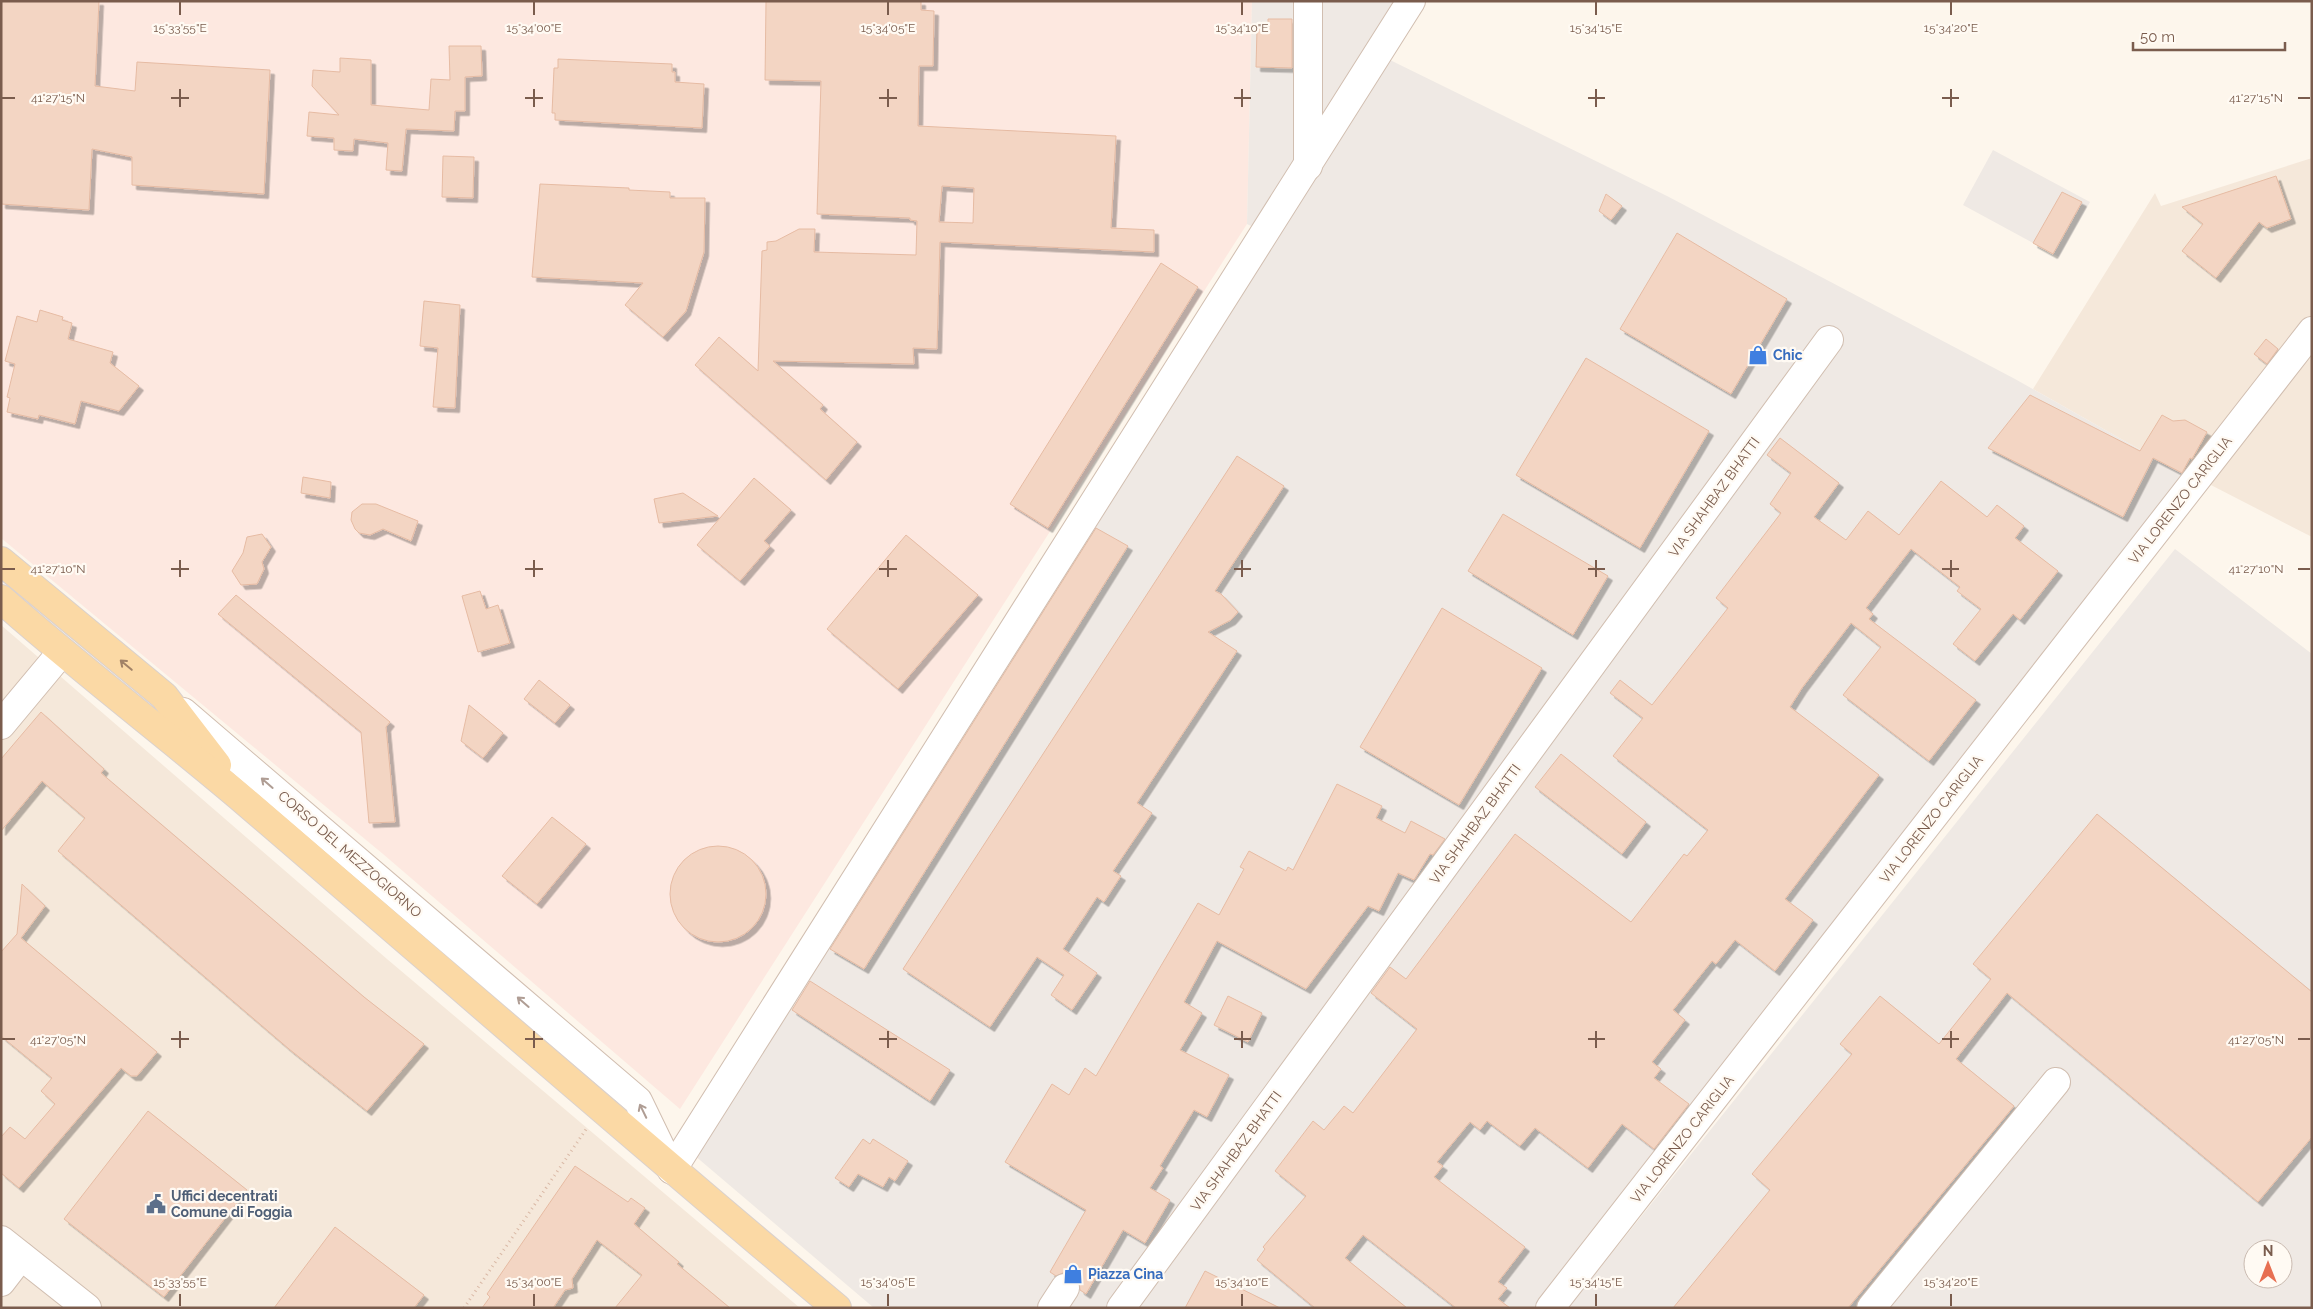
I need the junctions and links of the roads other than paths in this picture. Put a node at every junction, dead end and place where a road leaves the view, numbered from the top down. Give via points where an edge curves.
1 (1308, 1) edge
2 (1411, 1) edge
3 (1308, 166) junction
4 (2312, 331) edge
5 (1829, 340) dead end
6 (1, 561) edge
7 (1, 599) edge
8 (61, 652) junction
9 (164, 696) junction
10 (1, 725) edge
11 (244, 800) junction
12 (376, 876) junction
13 (2056, 1082) dead end
14 (672, 1170) junction
15 (11, 1248) edge
16 (1, 1282) edge
17 (87, 1308) edge
18 (837, 1308) edge
19 (1121, 1308) edge
20 (1550, 1308) edge
21 (1871, 1308) edge

1 - 3 street
2 - 3 street
3 - 14 street
4 - 20 street, VIA LORENZO CARIGLIA
5 - 19 street, VIA SHAHBAZ BHATTI
9 -> 6 main road, CORSO DEL MEZZOGIORNO
7 - 8 main road, CORSO DEL MEZZOGIORNO
8 - 10 street
8 - 11 main road, CORSO DEL MEZZOGIORNO
9 - 11 main road
12 -> 9 street, CORSO DEL MEZZOGIORNO
11 - 12 street
11 - 14 main road, CORSO DEL MEZZOGIORNO
14 -> 12 street, CORSO DEL MEZZOGIORNO via 638,1101
13 - 21 street
14 - 18 main road, CORSO DEL MEZZOGIORNO
15 - 16 street
15 - 17 street

